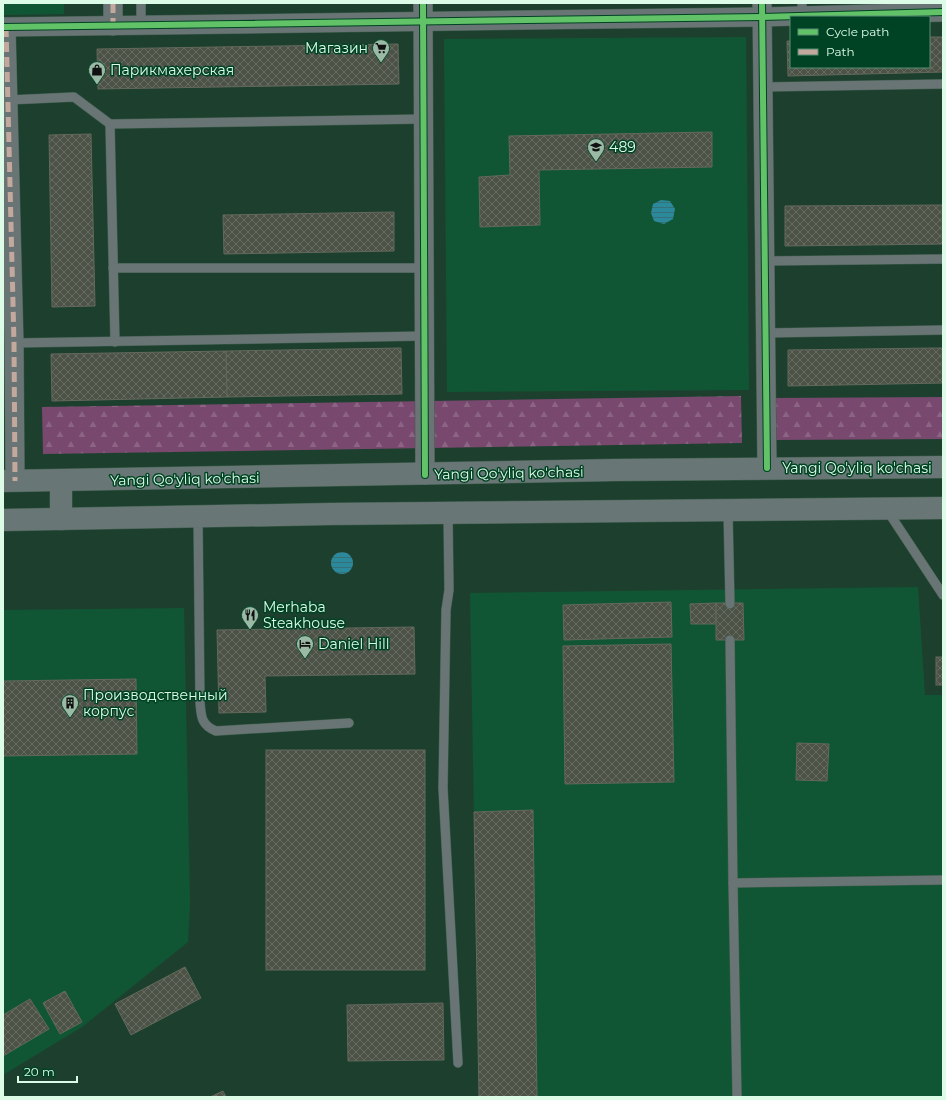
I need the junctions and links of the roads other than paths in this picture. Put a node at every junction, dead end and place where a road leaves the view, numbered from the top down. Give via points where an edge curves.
1 (113, 3) edge
2 (141, 3) edge
3 (802, 9) edge
4 (762, 10) edge
5 (424, 12) edge
6 (943, 12) edge
7 (113, 26) junction
8 (141, 26) junction
9 (5, 27) edge
10 (943, 84) edge
11 (763, 87) junction
12 (8, 100) junction
13 (424, 119) junction
14 (110, 124) junction
15 (943, 259) edge
16 (765, 261) junction
17 (113, 268) junction
18 (424, 268) junction
19 (943, 330) edge
20 (766, 333) junction
21 (425, 336) junction
22 (115, 342) junction
23 (14, 343) junction
24 (767, 468) junction
25 (943, 468) edge
26 (425, 475) junction
27 (9, 481) edge
28 (61, 481) junction
29 (943, 508) edge
30 (886, 509) junction
31 (728, 511) junction
32 (448, 513) junction
33 (198, 517) junction
34 (61, 519) junction
35 (3, 520) edge
36 (943, 595) edge
37 (730, 604) dead end
38 (730, 640) dead end
39 (349, 723) dead end
40 (943, 880) edge
41 (733, 883) junction
42 (458, 1063) dead end
43 (737, 1097) edge

1 - 7 street
2 - 8 lane
3 - 4 street
3 - 6 street
4 - 5 street
4 - 11 street
5 - 8 street
5 - 13 street
7 - 8 street
7 - 9 street
9 - 12 street
10 - 11 lane
11 - 16 street
12 - 14 lane via 74,97
12 - 23 street
13 - 14 lane
13 - 18 street
14 - 17 lane
15 - 16 lane
16 - 20 street
17 - 18 lane
17 - 22 lane
18 - 21 street
19 - 20 lane
20 - 24 street
21 - 22 lane
21 - 26 street
22 - 23 lane
23 - 27 street
24 - 25 main road, Yangi Qo'yliq ko'chasi
24 - 26 main road, Yangi Qo'yliq ko'chasi
26 - 28 main road, Yangi Qo'yliq ko'chasi
27 - 28 main road, Yangi Qo'yliq ko'chasi
28 - 34 main road
29 - 30 main road
30 - 31 main road
30 - 36 lane
31 - 32 main road
31 - 37 lane
32 - 33 main road
32 - 42 lane via 449,590 446,610 443,788
33 - 34 main road
33 - 39 lane via 200,702 202,718 209,728 216,731
34 - 35 main road
38 - 41 lane
40 - 41 lane
41 - 43 lane

